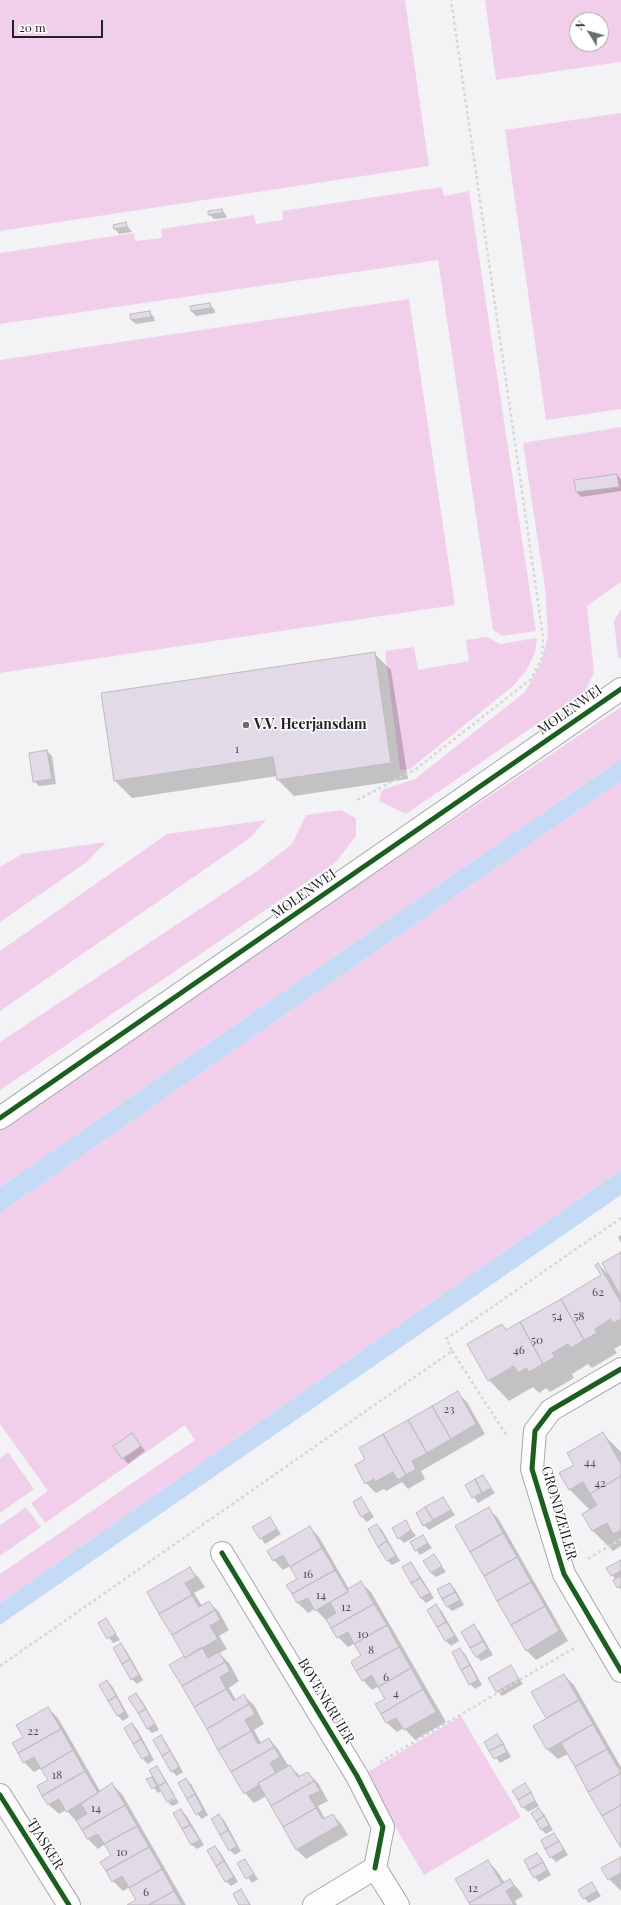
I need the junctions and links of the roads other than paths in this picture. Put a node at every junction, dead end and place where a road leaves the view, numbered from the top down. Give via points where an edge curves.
1 (621, 689) edge
2 (0, 1118) edge
3 (621, 1369) edge
4 (222, 1553) dead end
5 (621, 1671) edge
6 (0, 1795) edge
7 (376, 1868) junction
8 (69, 1905) edge
9 (314, 1905) edge
10 (398, 1905) edge

1 - 2 street, MOLENWEI
3 - 5 street, GRONDZEILER via 551,1410 535,1431 532,1469 564,1574
4 - 7 street, BOVENKRUIER via 357,1776 383,1827
6 - 8 street, TJASKER
7 - 9 street
7 - 10 street

